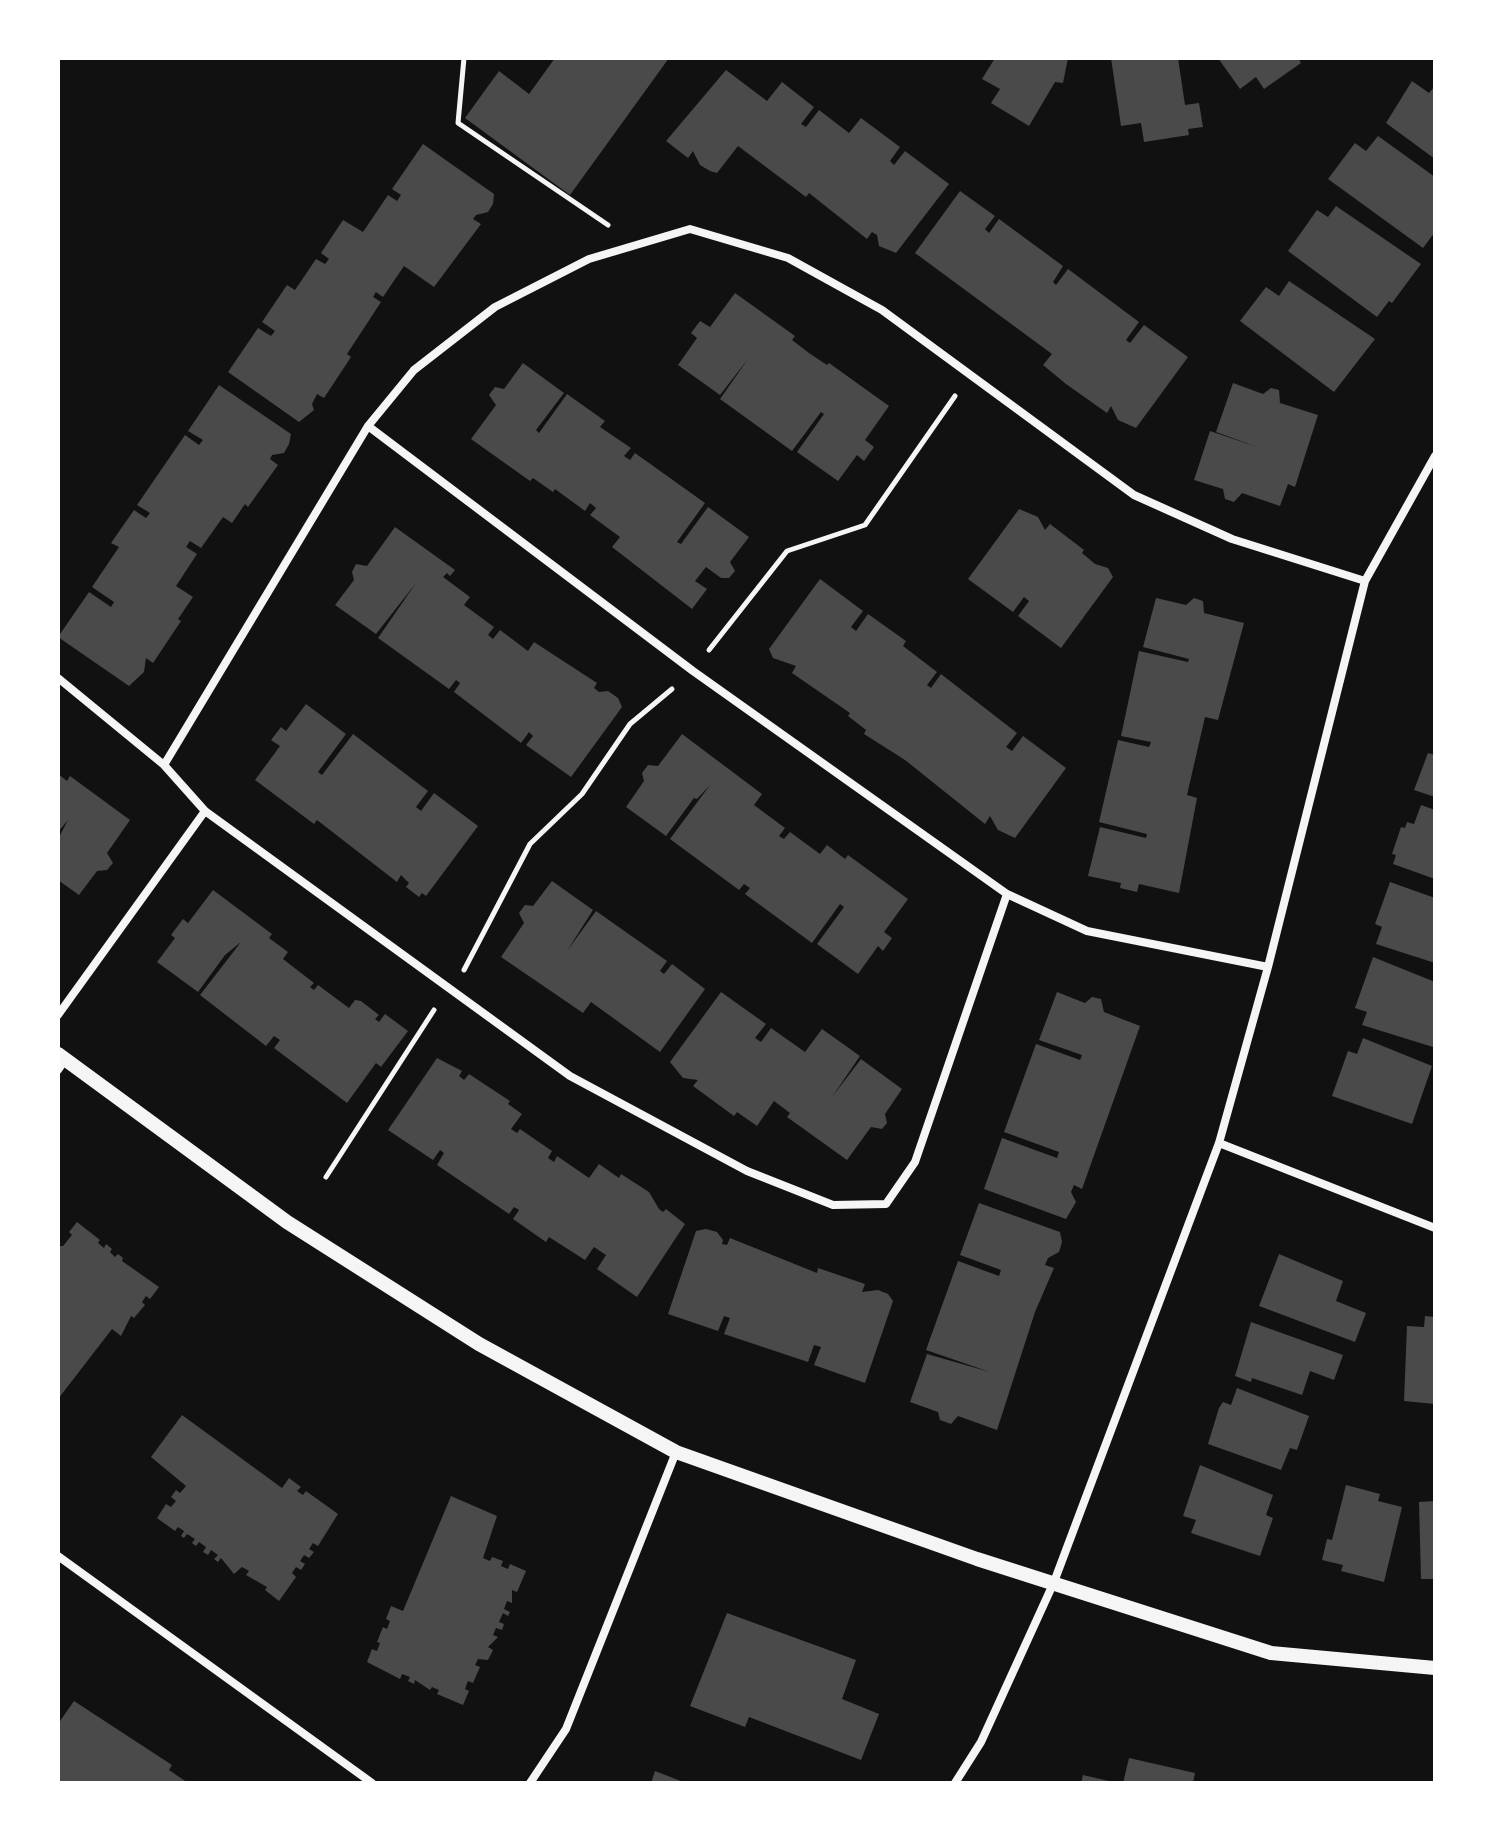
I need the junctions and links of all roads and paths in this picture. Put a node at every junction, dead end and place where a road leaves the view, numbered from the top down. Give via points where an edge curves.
1 (464, 58) edge
2 (640, 244) junction
3 (970, 374) junction
4 (368, 426) junction
5 (1435, 456) edge
6 (1365, 581) junction
7 (693, 671) junction
8 (58, 678) edge
9 (164, 765) junction
10 (205, 811) junction
11 (1007, 894) junction
12 (1268, 967) junction
13 (448, 988) junction
14 (58, 1015) edge
15 (60, 1061) edge
16 (1219, 1143) junction
17 (326, 1177) dead end
18 (1435, 1228) edge
19 (676, 1452) junction
20 (58, 1556) edge
21 (1054, 1582) junction
22 (1435, 1668) edge
23 (372, 1783) edge
24 (530, 1783) edge
25 (955, 1783) edge

1 - 2 path via 458,123
2 - 3 street via 690,229 788,258 882,310
2 - 4 street via 589,259 495,307 414,370
3 - 6 street via 1134,495 1232,539
3 - 7 path via 865,525 787,551
4 - 7 street
4 - 9 street
5 - 6 street
6 - 12 street
7 - 11 street
7 - 13 path via 630,724 582,794 530,844 469,964
8 - 9 street
9 - 10 street
10 - 13 street
10 - 14 street
11 - 12 street via 1087,931
11 - 13 street via 915,1162 886,1204 833,1205 747,1171 570,1076
12 - 16 street
13 - 17 path
15 - 19 street via 287,1222 479,1344
16 - 18 street
16 - 21 street
19 - 21 street
19 - 24 street via 566,1729
20 - 23 street
21 - 22 street via 1271,1653
21 - 25 street via 981,1742

